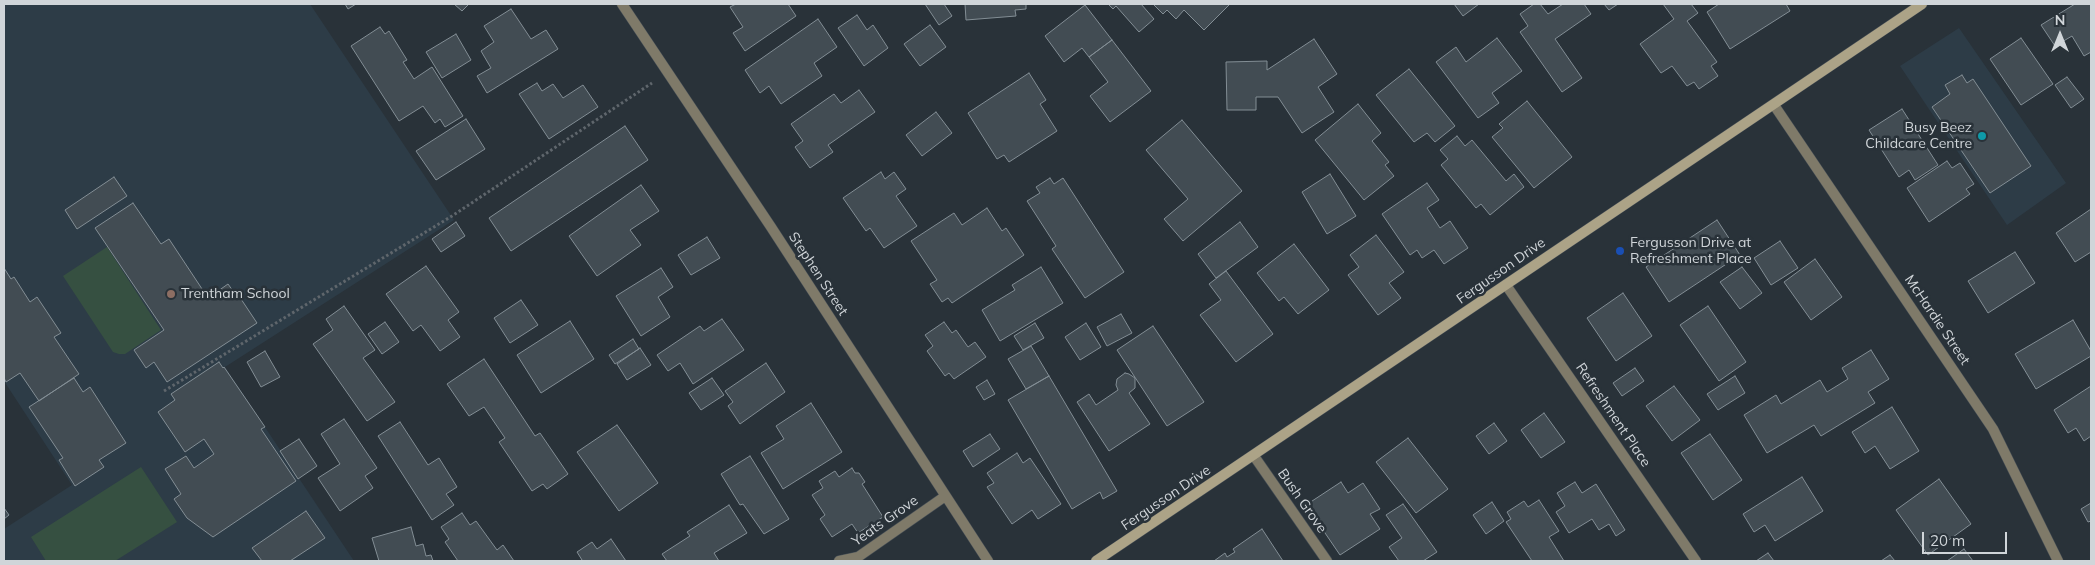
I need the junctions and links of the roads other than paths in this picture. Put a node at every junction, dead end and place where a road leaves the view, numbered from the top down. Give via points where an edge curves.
1 (622, 4) edge
2 (1922, 4) edge
3 (1774, 105) junction
4 (1506, 285) junction
5 (1254, 456) junction
6 (944, 496) junction
7 (839, 561) edge
8 (988, 561) edge
9 (1096, 561) edge
10 (1327, 561) edge
11 (1696, 561) edge
12 (2058, 561) edge

1 - 6 street, Stephen Street
2 - 3 main road, Fergusson Drive
3 - 4 main road, Fergusson Drive
3 - 12 street, McHardie Street via 1993,429
4 - 5 main road, Fergusson Drive
4 - 11 street, Refreshment Place
5 - 9 main road, Fergusson Drive
5 - 10 street, Bush Grove
6 - 7 street, Yeats Grove via 858,557
6 - 8 street, Stephen Street

